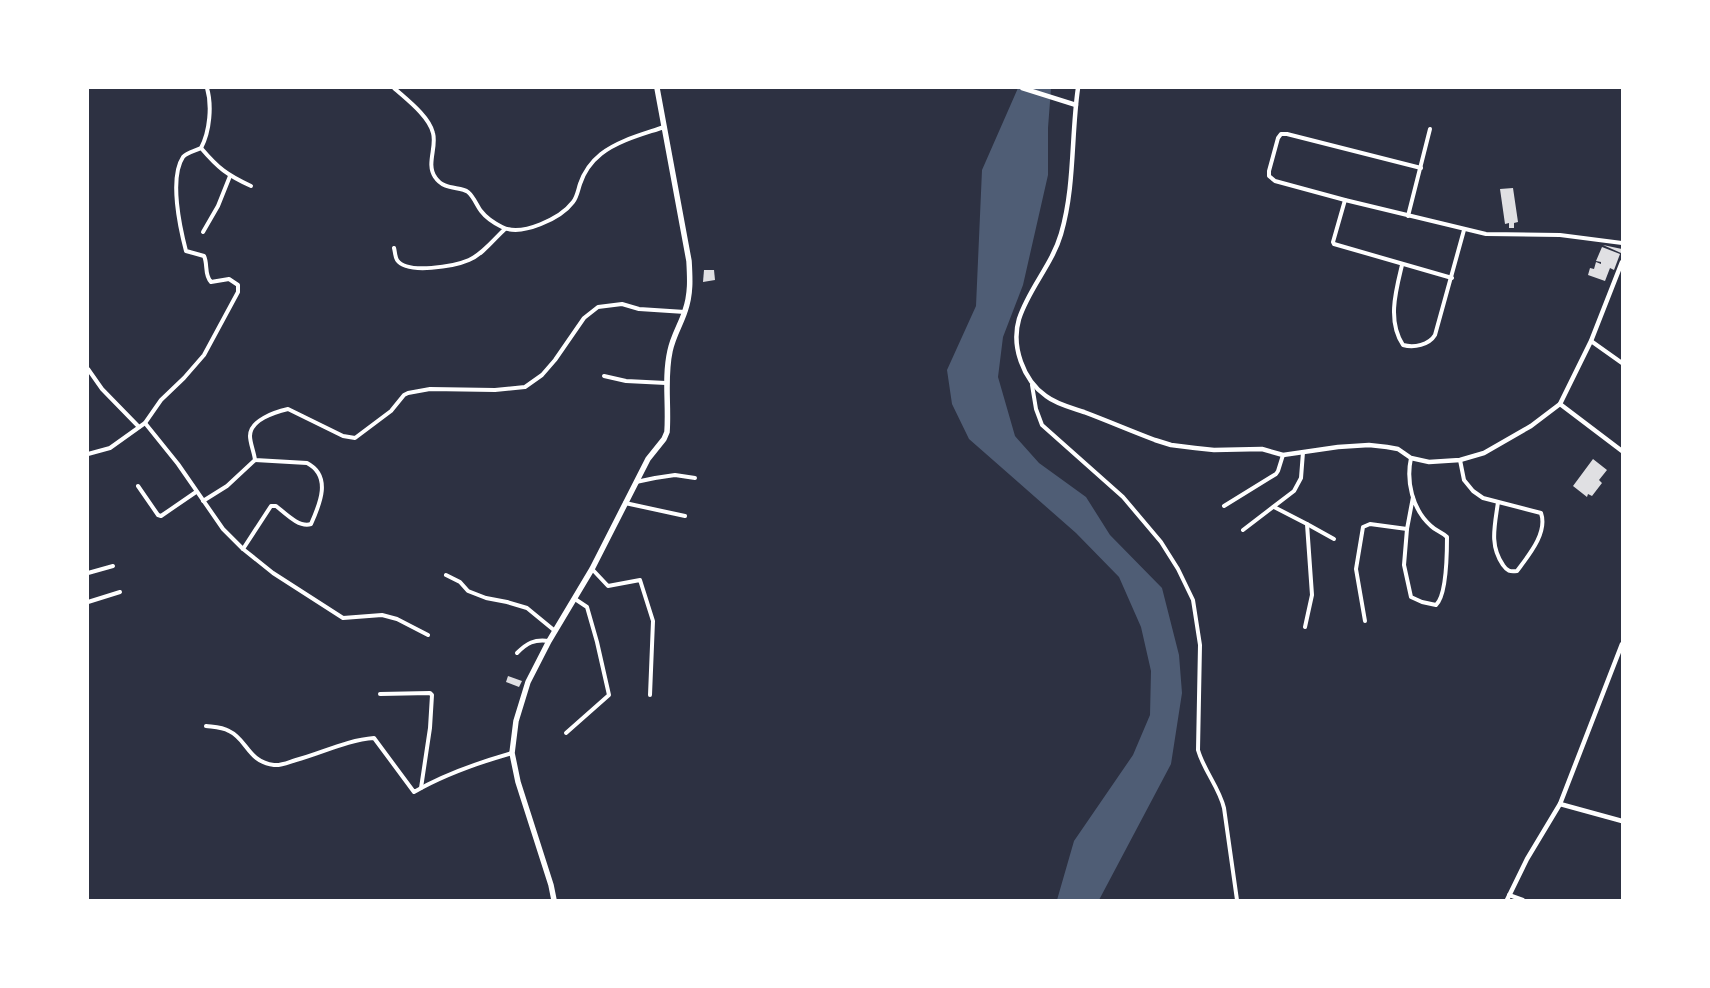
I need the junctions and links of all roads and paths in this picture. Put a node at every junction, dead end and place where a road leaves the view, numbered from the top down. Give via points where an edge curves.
1 (207, 88) edge
2 (394, 88) edge
3 (657, 88) edge
4 (1022, 88) edge
5 (1078, 88) edge
6 (1076, 105) junction
7 (664, 127) junction
8 (1430, 129) dead end
9 (201, 148) junction
10 (1421, 168) junction
11 (230, 176) junction
12 (251, 186) dead end
13 (1345, 200) junction
14 (1408, 216) junction
15 (504, 229) junction
16 (1464, 230) junction
17 (203, 232) dead end
18 (1622, 242) edge
19 (394, 248) dead end
20 (1622, 262) edge
21 (1402, 265) junction
22 (1452, 278) junction
23 (685, 312) junction
24 (1591, 341) junction
25 (1622, 363) edge
26 (88, 370) edge
27 (604, 376) dead end
28 (666, 382) junction
29 (1032, 385) junction
30 (1560, 404) junction
31 (145, 423) junction
32 (139, 427) junction
33 (1622, 450) edge
34 (1303, 452) junction
35 (88, 454) edge
36 (1283, 455) junction
37 (1410, 458) junction
38 (255, 460) junction
39 (1460, 460) junction
40 (695, 478) dead end
41 (636, 482) junction
42 (138, 486) dead end
43 (196, 492) junction
44 (1413, 497) junction
45 (202, 501) junction
46 (1498, 502) junction
47 (625, 503) junction
48 (1224, 506) dead end
49 (1274, 507) junction
50 (684, 516) dead end
51 (1307, 524) junction
52 (1407, 529) junction
53 (1243, 530) dead end
54 (1334, 539) dead end
55 (243, 549) junction
56 (113, 566) dead end
57 (592, 569) junction
58 (88, 573) edge
59 (446, 575) dead end
60 (120, 592) dead end
61 (575, 599) junction
62 (88, 602) edge
63 (1365, 621) dead end
64 (1305, 626) dead end
65 (554, 630) junction
66 (428, 635) dead end
67 (549, 641) junction
68 (1622, 644) edge
69 (517, 653) dead end
70 (380, 694) dead end
71 (650, 694) dead end
72 (206, 726) dead end
73 (566, 732) dead end
74 (512, 753) junction
75 (421, 788) junction
76 (1560, 804) junction
77 (1622, 821) edge
78 (1509, 895) junction
79 (554, 900) edge
80 (1237, 900) edge
81 (1507, 900) edge
82 (1523, 900) edge

1 - 9 street via 209,120
2 - 15 street via 429,122 435,145 430,165 435,177 442,184 468,192 486,216
3 - 7 main road
4 - 6 street
5 - 6 street
6 - 29 street via 1072,178 1062,232 1051,260 1019,319 1018,354
7 - 15 street via 602,153 587,168 575,200 554,217 521,230
7 - 23 main road via 689,261 690,290
8 - 10 street
9 - 11 street via 216,166
9 - 31 street via 188,153 179,167 176,201 180,229 186,251 204,256 207,278 211,282 230,279 238,285 238,292 204,355 161,400
10 - 13 street via 1281,134 1269,171 1272,179
10 - 14 street
11 - 12 street
11 - 17 street
13 - 14 street
13 - 21 street via 1332,242
14 - 16 street
15 - 19 street via 470,259 448,266 426,269 404,265 397,260
16 - 18 street via 1496,235 1560,234
16 - 22 street
20 - 24 street
21 - 22 street
21 - 22 street via 1394,297 1394,316 1403,345 1428,343 1435,335
23 - 28 main road via 674,336
23 - 38 street via 640,309 622,304 598,307 584,318 542,375 525,387 430,389 408,393 390,412 356,438 343,436 288,409 282,411 252,427 250,436
24 - 25 street
24 - 30 street
26 - 32 street
27 - 28 street via 626,382
28 - 41 main road via 667,432
29 - 36 street via 1047,398 1171,445 1214,450 1262,449
29 - 80 street via 1042,425 1123,497 1161,542 1193,600 1200,645 1198,750 1222,801
30 - 33 street
30 - 39 street via 1531,426 1484,453
31 - 32 street
31 - 43 street
32 - 35 street via 110,448
34 - 36 street
34 - 37 street via 1369,445 1398,449
34 - 49 street via 1298,486
36 - 48 street via 1276,474
37 - 39 street via 1429,462
37 - 44 street via 1408,475
38 - 45 street via 227,486
38 - 55 street via 314,466 320,474 323,495 308,525 300,524 276,506 271,506
39 - 46 street via 1464,480 1473,491
40 - 41 street via 676,475
41 - 47 main road
42 - 43 street via 161,516
43 - 45 street
44 - 52 street
44 - 52 street via 1432,527 1447,537 1444,579 1436,605 1411,596 1404,565
45 - 55 street
46 - 46 street via 1537,511 1542,516 1534,548 1517,571 1507,570 1495,549 1493,538
47 - 50 street
47 - 57 main road
49 - 51 street
49 - 53 street
51 - 54 street
51 - 64 street via 1312,595
52 - 63 street via 1370,524 1363,527 1356,569
55 - 66 street via 273,573 343,618 382,615
56 - 58 street
57 - 61 main road
57 - 71 street via 608,586 640,580 653,621
59 - 65 street via 460,582 468,591 527,608
60 - 62 street
61 - 65 main road
61 - 73 street via 586,607 609,695
65 - 67 main road
67 - 69 street via 537,639
67 - 74 main road via 528,682 516,721
68 - 76 street
70 - 75 street via 432,695
72 - 75 street via 230,731 257,759 273,765 315,755 356,740 374,738 414,792
74 - 75 street via 470,766
74 - 79 main road
76 - 77 street
76 - 78 street
78 - 81 street
78 - 82 street

